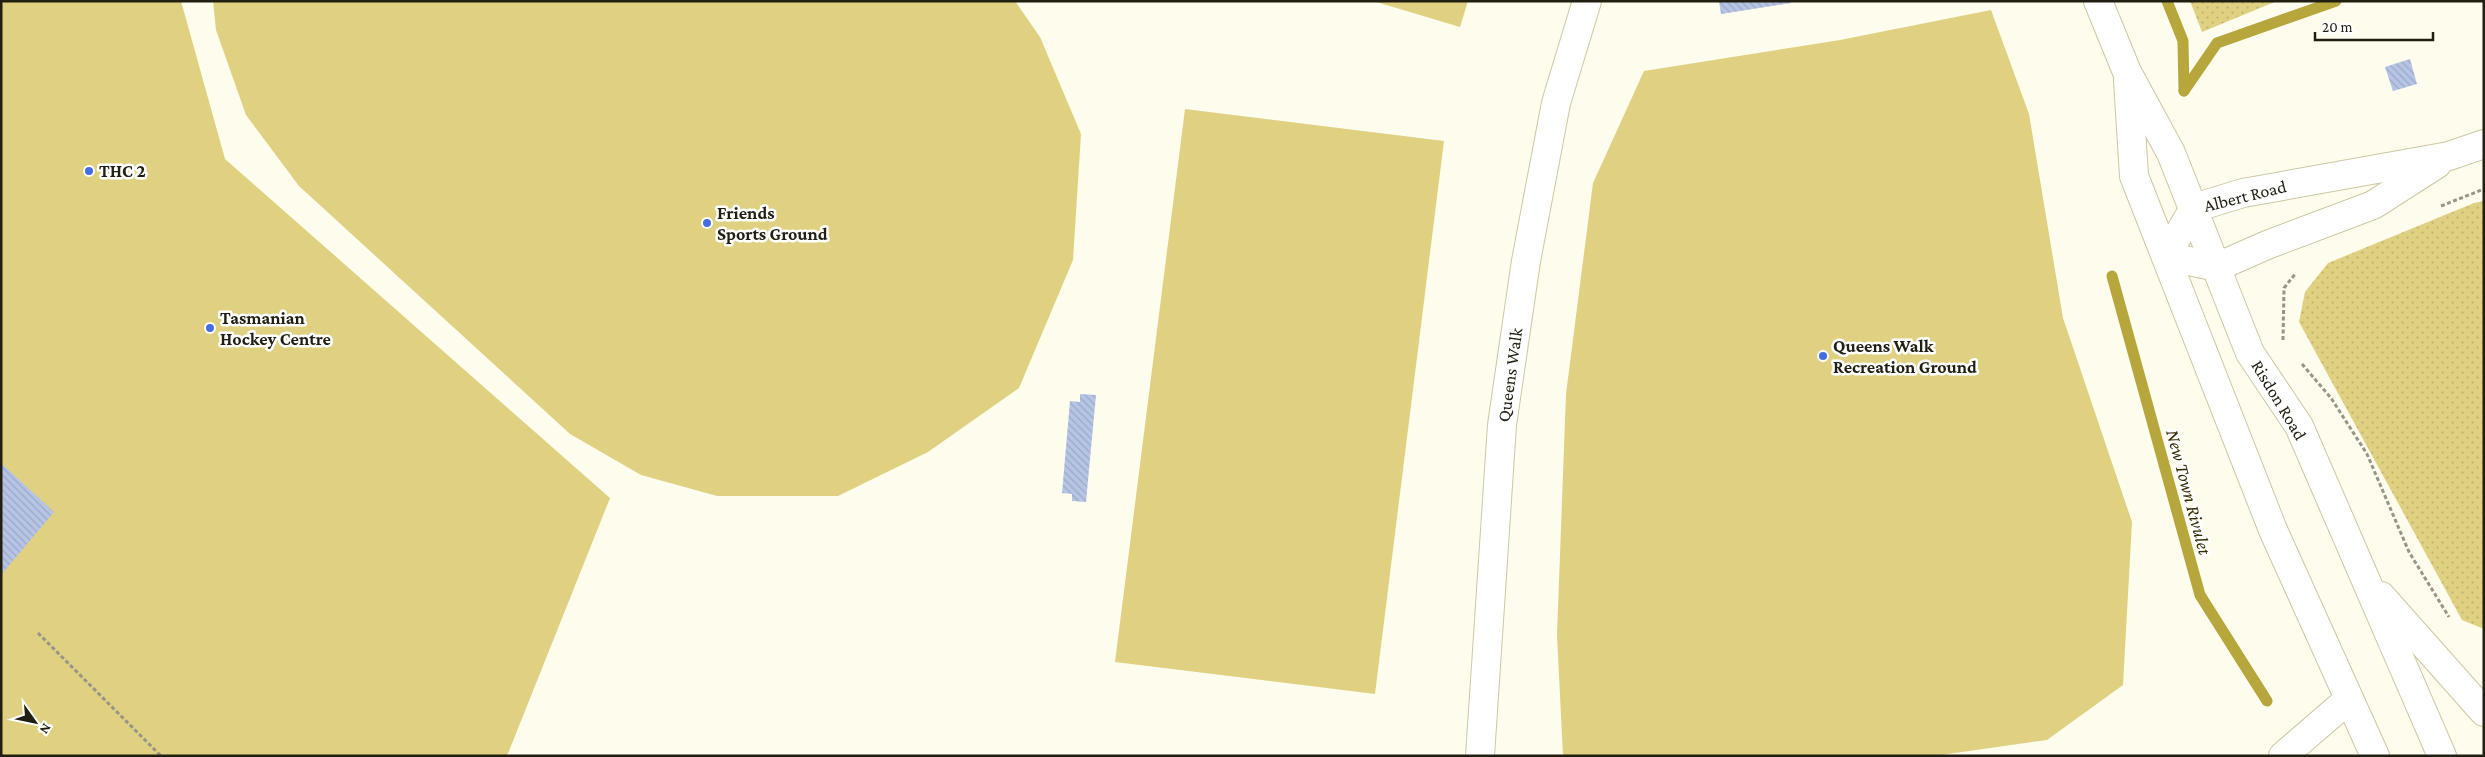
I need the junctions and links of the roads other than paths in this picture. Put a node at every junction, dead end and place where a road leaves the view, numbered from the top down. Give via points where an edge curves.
1 (1587, 1) edge
2 (2098, 1) edge
3 (2127, 72) junction
4 (2484, 144) edge
5 (2449, 156) junction
6 (2194, 208) junction
7 (2166, 256) junction
8 (2217, 267) junction
9 (2364, 576) junction
10 (2349, 699) junction
11 (2484, 712) edge
12 (1480, 756) edge
13 (2283, 756) edge
14 (2374, 756) edge
15 (2442, 756) edge

1 - 12 street, Queens Walk via 1556,103 1526,261 1502,425
2 - 3 street, Risdon Road
3 - 6 street, Risdon Road via 2171,153
3 - 7 street, Risdon Road via 2134,176
4 - 5 street, Albert Road
5 - 6 street, Albert Road via 2243,193
5 - 8 street, Albert Road via 2373,205
6 - 7 street, Albert Road
6 - 8 street, Risdon Road
7 - 8 street
7 - 10 street, Risdon Road via 2273,530
8 - 9 street, Risdon Road via 2250,352 2299,426
9 - 11 street
9 - 15 street, Risdon Road
10 - 13 street
10 - 14 street, Risdon Road

